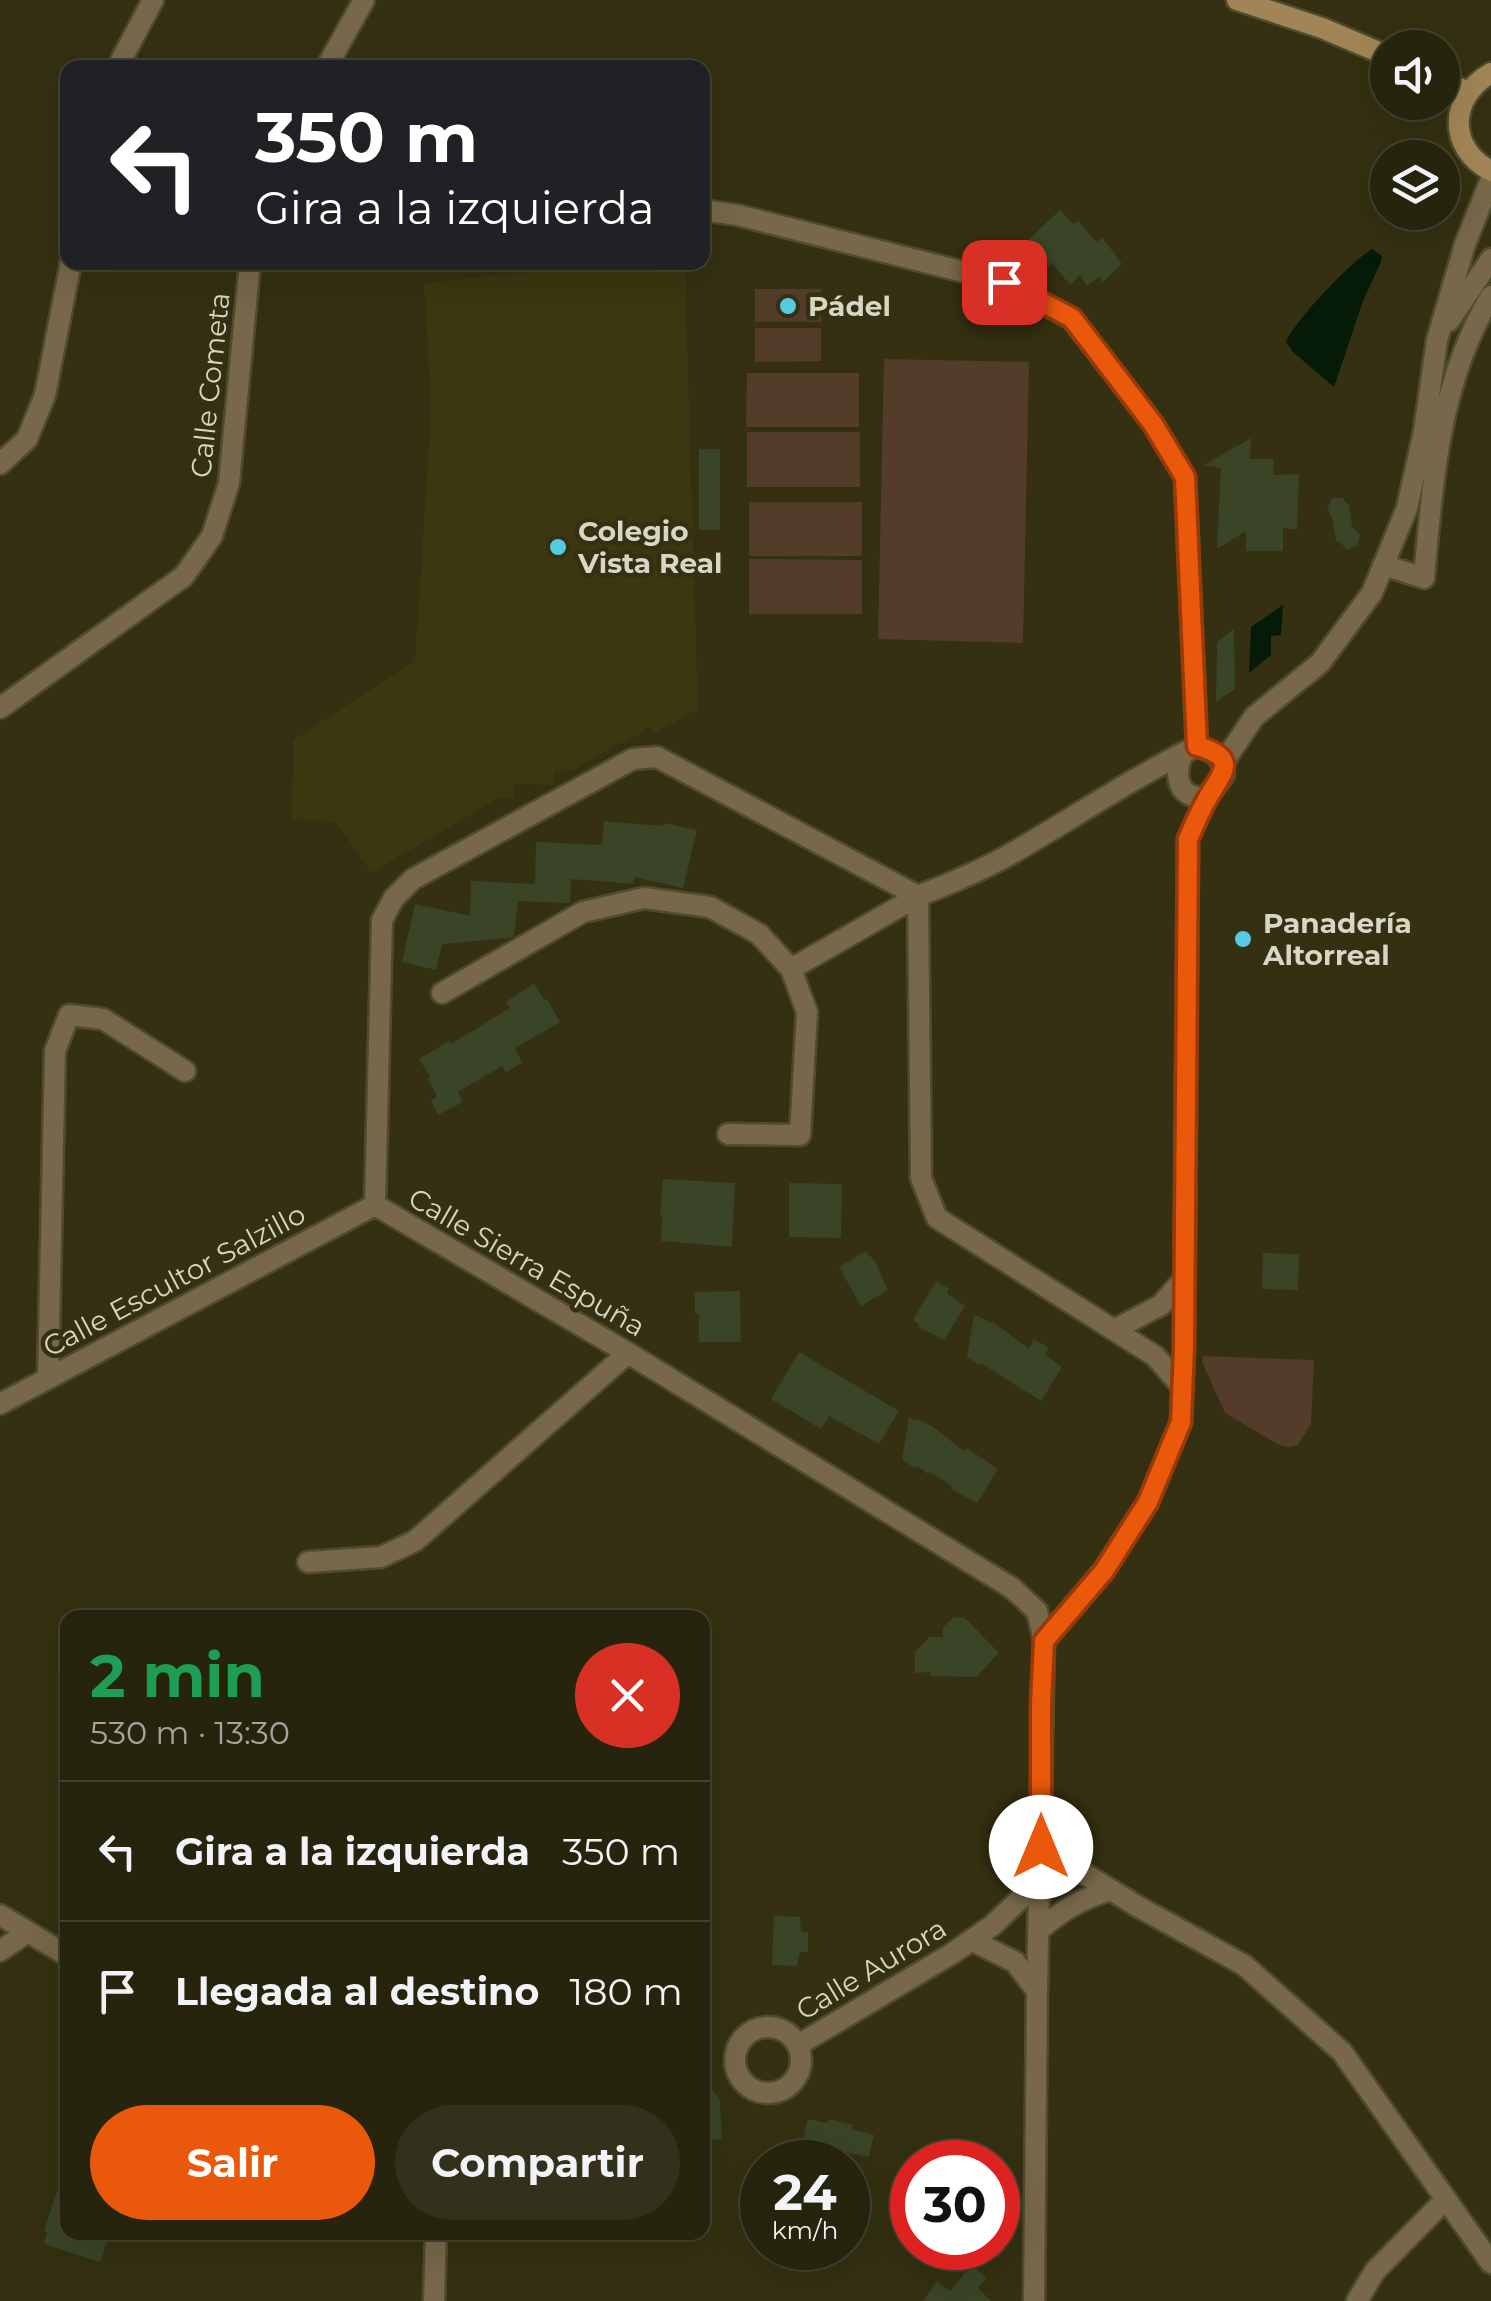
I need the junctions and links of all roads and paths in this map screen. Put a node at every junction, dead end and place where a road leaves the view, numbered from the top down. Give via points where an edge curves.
1 (153, 0) edge
2 (364, 0) edge
3 (1237, 0) edge
4 (1370, 48) edge
5 (120, 60) edge
6 (330, 60) edge
7 (1491, 73) edge
8 (1460, 88) edge
9 (1468, 92) junction
10 (1491, 171) edge
11 (1491, 179) edge
12 (710, 211) edge
13 (1491, 260) edge
14 (69, 270) edge
15 (249, 270) edge
16 (1491, 296) edge
17 (1437, 340) junction
18 (0, 464) edge
19 (1384, 565) junction
20 (0, 708) edge
21 (1190, 750) junction
22 (1223, 763) junction
23 (1186, 794) junction
24 (1208, 797) junction
25 (1188, 839) junction
26 (918, 896) junction
27 (790, 968) junction
28 (442, 994) dead end
29 (185, 1072) dead end
30 (728, 1134) dead end
31 (375, 1205) junction
32 (1184, 1279) junction
33 (1114, 1330) junction
34 (628, 1353) junction
35 (48, 1378) junction
36 (1182, 1388) junction
37 (0, 1404) edge
38 (308, 1562) dead end
39 (1044, 1641) junction
40 (1041, 1847) junction
41 (1039, 1881) junction
42 (1111, 1890) junction
43 (0, 1915) edge
44 (1038, 1931) junction
45 (28, 1932) junction
46 (971, 1940) junction
47 (0, 1950) edge
48 (60, 1951) edge
49 (1036, 1992) junction
50 (798, 2045) dead end
51 (1446, 2199) junction
52 (436, 2240) edge
53 (1491, 2263) edge
54 (434, 2301) edge
55 (1034, 2301) edge
56 (1357, 2301) edge

1 - 5 street
2 - 6 street
3 - 4 street
7 - 9 street
8 - 9 street
9 - 10 street via 1459,132 1471,157
11 - 17 street
12 - 21 street via 1004,282 1072,318 1185,477
13 - 17 street
14 - 18 street via 44,395 27,439
15 - 20 street, Calle Cometa via 230,483 212,536 184,576
16 - 19 street via 1458,364 1446,408 1424,578
17 - 19 street via 1408,508
19 - 22 street via 1372,593 1320,663 1254,717
21 - 22 street via 1213,750
21 - 23 street via 1179,762
21 - 26 street via 1007,856
22 - 24 street via 1224,775
23 - 24 street
23 - 25 street
24 - 25 street
25 - 32 street
26 - 27 street
26 - 31 street, Calle Sierra Espuña via 657,756 633,759 413,879 382,920
26 - 33 street via 921,1178 937,1218
27 - 28 street via 759,934 710,907 644,898 583,912
27 - 30 street via 806,1012 800,1135
29 - 35 street via 103,1019 70,1015 56,1051
31 - 34 street, Calle Sierra Espuña
31 - 35 street, Calle Escultor Salzillo
32 - 33 street via 1161,1305
32 - 36 street
33 - 36 street via 1155,1356
34 - 38 street via 415,1541 381,1557
34 - 39 street, Calle Sierra Espuña via 1012,1588 1037,1611
35 - 37 street, Calle Escultor Salzillo
36 - 39 street via 1181,1422 1148,1502 1104,1571
39 - 40 street
40 - 41 street
40 - 42 street
41 - 44 street
41 - 46 street, Calle Aurora
42 - 44 street via 1061,1910
42 - 51 street via 1244,1965 1342,2052
43 - 45 street
44 - 49 street
45 - 47 street
45 - 48 street
46 - 49 street, Calle Aurora via 1015,1962
46 - 50 street, Calle Aurora
49 - 55 street
51 - 53 street
51 - 56 street via 1375,2271
52 - 54 street

